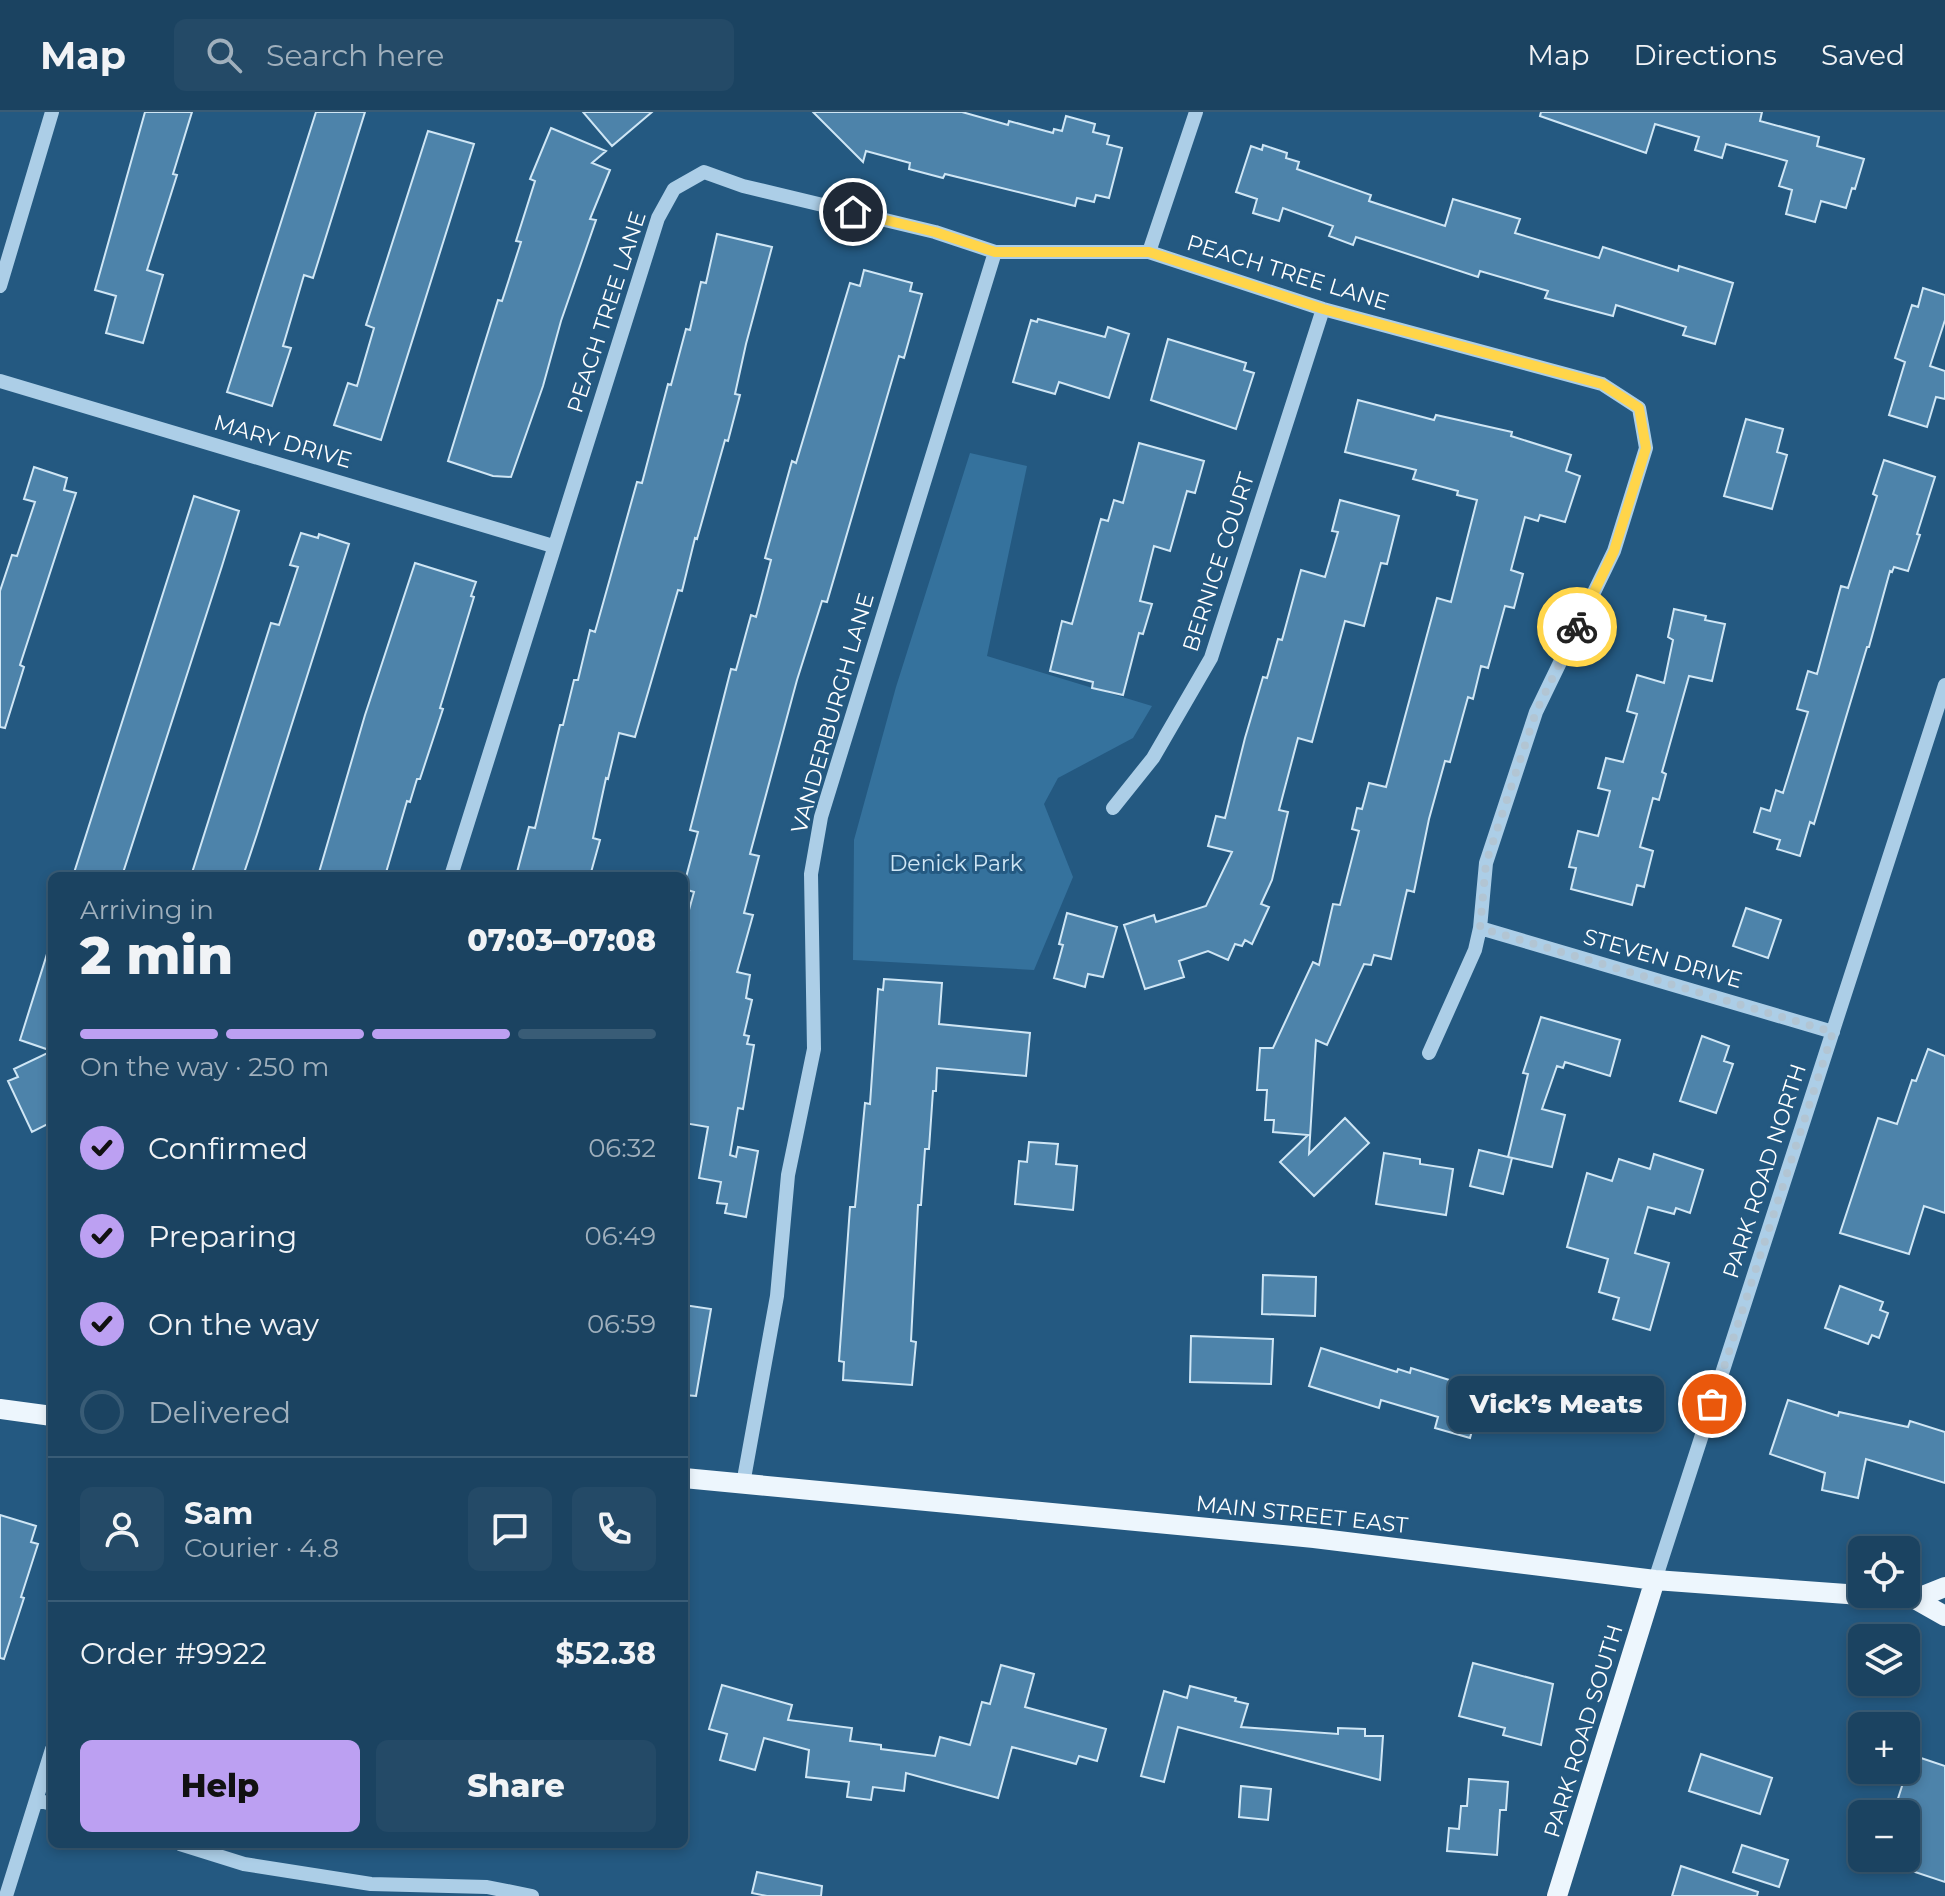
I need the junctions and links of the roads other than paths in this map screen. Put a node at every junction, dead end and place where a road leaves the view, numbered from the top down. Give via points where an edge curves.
1 (52, 112) edge
2 (1196, 112) edge
3 (995, 252) junction
4 (1149, 252) junction
5 (0, 286) edge
6 (1323, 309) junction
7 (0, 381) edge
8 (553, 546) junction
9 (1945, 685) edge
10 (1113, 808) dead end
11 (452, 872) edge
12 (1480, 928) junction
13 (1833, 1032) junction
14 (1429, 1053) dead end
15 (0, 1409) edge
16 (48, 1415) edge
17 (688, 1478) edge
18 (743, 1484) junction
19 (1655, 1580) junction
20 (1945, 1587) edge
21 (1848, 1594) edge
22 (1920, 1597) edge
23 (1920, 1602) edge
24 (1945, 1616) edge
25 (48, 1762) edge
26 (36, 1800) junction
27 (48, 1803) edge
28 (193, 1848) edge
29 (369, 1890) edge
30 (6, 1896) edge
31 (532, 1896) edge
32 (1557, 1896) edge

1 - 5 street
2 - 4 street
3 - 4 street, PEACH TREE LANE
3 - 8 street, PEACH TREE LANE via 704,172 674,189 658,218
3 - 18 street, VANDERBURGH LANE via 821,817 811,874 814,1049 788,1175 777,1296
4 - 6 street, PEACH TREE LANE
6 - 10 street, BERNICE COURT via 1211,658 1153,758
6 - 12 street, PEACH TREE LANE via 1602,384 1639,408 1646,448 1614,551 1536,712 1486,863
7 - 8 street, MARY DRIVE
8 - 11 street, PEACH TREE LANE
9 - 13 street, PARK ROAD NORTH
12 - 13 street, STEVEN DRIVE
12 - 14 street, PEACH TREE LANE
13 - 19 street, PARK ROAD NORTH
15 - 16 main road
17 - 18 main road, MAIN STREET EAST
18 - 19 main road, MAIN STREET EAST via 1314,1538
19 - 21 main road, MAIN STREET EAST
19 - 32 main road, PARK ROAD SOUTH
20 - 22 main road, MAIN STREET EAST
23 - 24 main road, MAIN STREET EAST
25 - 26 street
26 - 27 street
26 - 30 street
28 - 29 street
29 - 31 street via 487,1887

